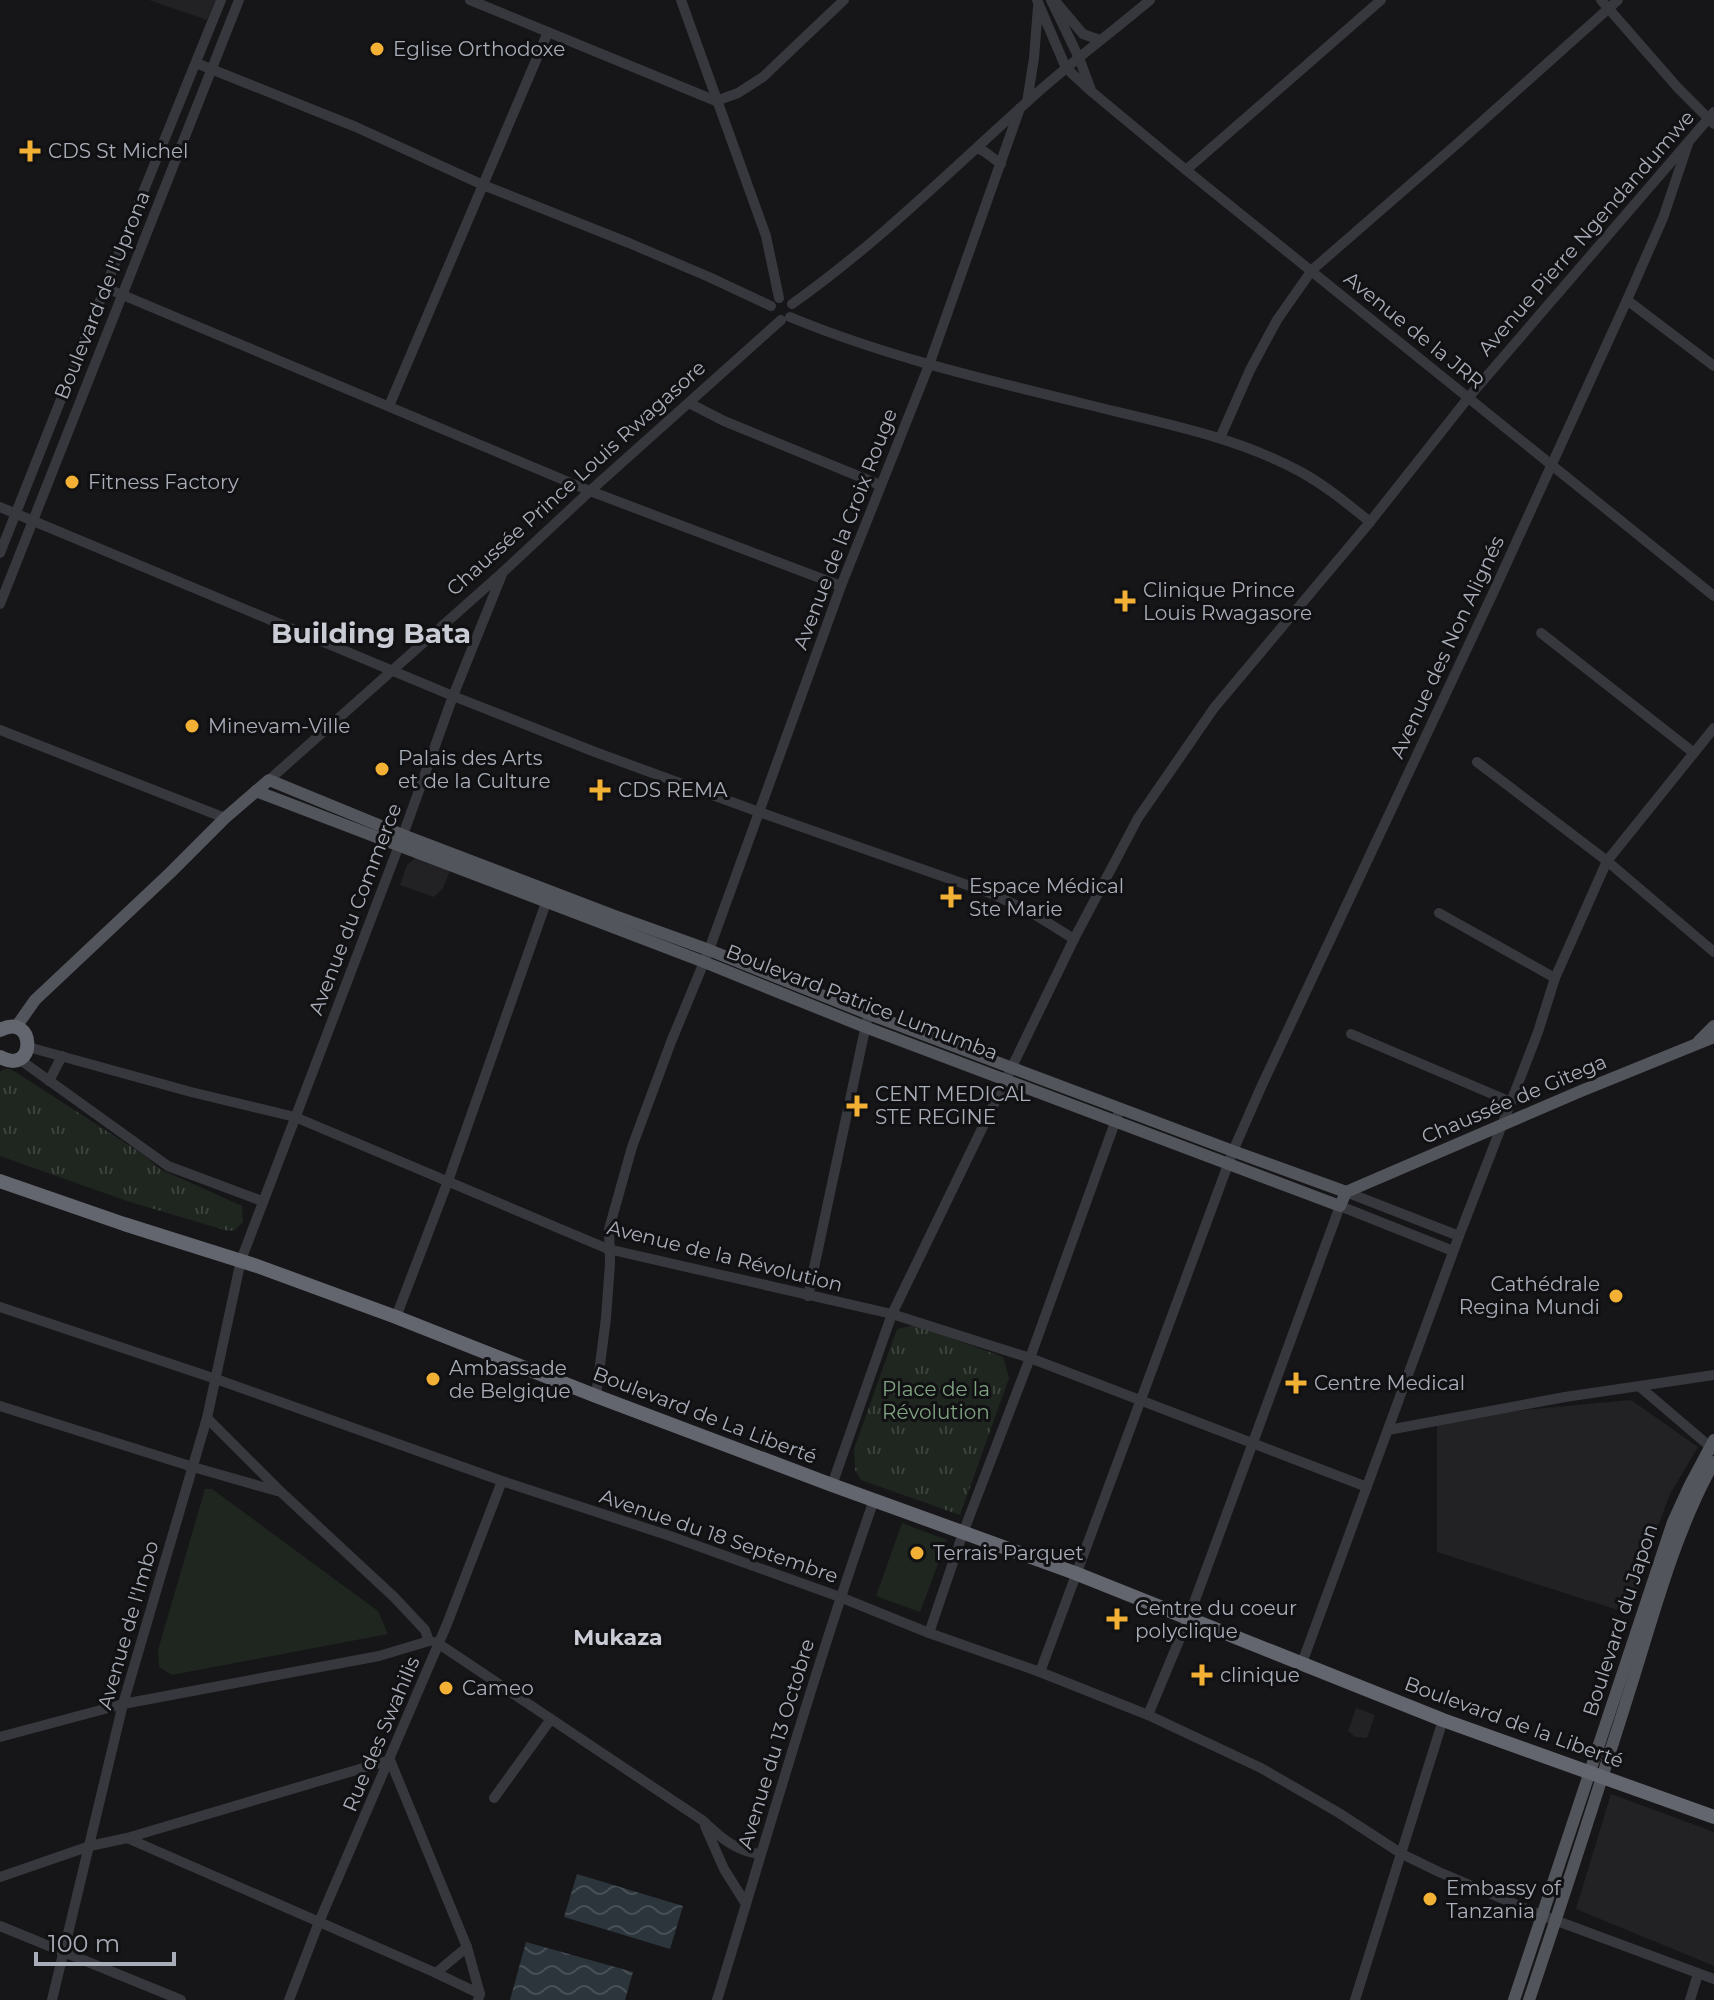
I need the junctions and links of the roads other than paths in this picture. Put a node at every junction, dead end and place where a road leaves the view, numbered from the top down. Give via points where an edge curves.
1 (221, 0) edge
2 (239, 0) edge
3 (470, 0) edge
4 (681, 0) edge
5 (844, 0) edge
6 (1052, 0) edge
7 (1150, 0) edge
8 (1381, 0) edge
9 (1618, 0) edge
10 (1038, 2) edge
11 (1605, 4) edge
12 (548, 32) junction
13 (1100, 40) junction
14 (1079, 58) junction
15 (196, 63) junction
16 (212, 68) junction
17 (1066, 68) junction
18 (1092, 92) junction
19 (716, 101) junction
20 (1023, 105) junction
21 (1712, 119) edge
22 (1689, 141) junction
23 (977, 148) junction
24 (1001, 164) junction
25 (1186, 170) junction
26 (483, 185) junction
27 (1312, 270) junction
28 (106, 288) junction
29 (122, 294) junction
30 (1627, 300) junction
31 (775, 302) junction
32 (792, 304) junction
33 (785, 319) junction
34 (929, 365) junction
35 (1714, 366) edge
36 (1468, 398) junction
37 (689, 403) junction
38 (389, 406) junction
39 (1220, 438) junction
40 (1552, 466) junction
41 (880, 485) junction
42 (590, 491) junction
43 (0, 507) edge
44 (15, 514) junction
45 (33, 520) junction
46 (1370, 522) junction
47 (0, 553) edge
48 (503, 572) junction
49 (841, 586) junction
50 (1714, 596) edge
51 (0, 604) edge
52 (1541, 633) dead end
53 (393, 670) junction
54 (453, 696) junction
55 (1714, 728) edge
56 (0, 730) edge
57 (1694, 753) junction
58 (1477, 762) dead end
59 (269, 780) junction
60 (256, 791) junction
61 (759, 812) junction
62 (225, 818) junction
63 (401, 841) junction
64 (1607, 861) junction
65 (548, 896) junction
66 (1439, 913) dead end
67 (1074, 939) junction
68 (1714, 952) edge
69 (706, 956) junction
70 (1555, 978) junction
71 (867, 1020) junction
72 (1714, 1026) edge
73 (16, 1027) junction
74 (0, 1030) edge
75 (1351, 1034) dead end
76 (1714, 1037) edge
77 (1697, 1043) junction
78 (24, 1053) junction
79 (62, 1056) junction
80 (0, 1057) edge
81 (1011, 1066) junction
82 (1005, 1080) junction
83 (49, 1081) junction
84 (1511, 1102) junction
85 (1120, 1108) junction
86 (295, 1117) junction
87 (1115, 1122) junction
88 (1501, 1126) junction
89 (1231, 1157) junction
90 (0, 1181) edge
91 (448, 1181) junction
92 (1346, 1192) junction
93 (262, 1201) junction
94 (1340, 1206) junction
95 (1459, 1236) junction
96 (608, 1249) junction
97 (1453, 1251) junction
98 (241, 1260) junction
99 (808, 1296) junction
100 (0, 1307) edge
101 (892, 1314) junction
102 (396, 1317) junction
103 (1030, 1358) junction
104 (1714, 1375) edge
105 (216, 1379) junction
106 (1640, 1387) junction
107 (596, 1396) junction
108 (1141, 1400) junction
109 (0, 1406) edge
110 (207, 1418) junction
111 (1388, 1430) junction
112 (1253, 1443) junction
113 (1713, 1446) edge
114 (1714, 1462) edge
115 (193, 1467) junction
116 (502, 1481) junction
117 (832, 1485) junction
118 (1367, 1487) junction
119 (281, 1492) junction
120 (874, 1500) junction
121 (963, 1533) junction
122 (1671, 1544) junction
123 (1075, 1573) junction
124 (840, 1597) junction
125 (1188, 1619) junction
126 (929, 1633) junction
127 (434, 1642) junction
128 (1302, 1663) junction
129 (1040, 1672) junction
130 (123, 1704) junction
131 (1148, 1715) junction
132 (551, 1719) junction
133 (1443, 1720) junction
134 (0, 1737) edge
135 (390, 1760) junction
136 (1596, 1774) junction
137 (494, 1798) dead end
138 (1714, 1817) edge
139 (702, 1820) junction
140 (127, 1838) junction
141 (90, 1846) junction
142 (760, 1854) junction
143 (1402, 1854) junction
144 (0, 1877) edge
145 (746, 1904) junction
146 (1541, 1915) junction
147 (1556, 1919) junction
148 (319, 1922) junction
149 (0, 1926) edge
150 (467, 1947) junction
151 (65, 1952) junction
152 (436, 1973) junction
153 (1698, 1974) junction
154 (1714, 1979) edge
155 (479, 1997) edge
156 (52, 2000) edge
157 (181, 2000) edge
158 (289, 2000) edge
159 (717, 2000) edge
160 (1355, 2000) edge
161 (1514, 2000) edge
162 (1529, 2000) edge
163 (1690, 2000) edge

1 - 15 street, Boulevard de l'Uprona
2 - 16 street, Boulevard de l'Uprona
3 - 12 street
4 - 19 street
5 - 19 street via 763,77
6 - 13 street via 1083,34
6 - 14 street, Avenue de la JRR
7 - 13 street
8 - 25 street
9 - 11 street
10 - 17 street
10 - 20 street, Avenue de la Croix Rouge via 1034,58
11 - 21 street
11 - 27 street
12 - 19 street
12 - 26 street
13 - 14 street
14 - 17 street
14 - 18 street, Avenue de la JRR
15 - 16 street
15 - 28 street, Boulevard de l'Uprona
16 - 26 street
16 - 29 street, Boulevard de l'Uprona
17 - 18 street, Avenue de la JRR
17 - 20 street
18 - 25 street, Avenue de la JRR
19 - 31 street via 766,236
20 - 23 street
20 - 24 street, Avenue de la Croix Rouge
21 - 22 street, Avenue Pierre Ngendandumwe
22 - 30 street, Avenue des Non Alignés
22 - 36 street, Avenue Pierre Ngendandumwe
23 - 24 street
23 - 32 street
24 - 34 street, Avenue de la Croix Rouge
25 - 27 street, Avenue de la JRR
26 - 31 street
26 - 38 street
27 - 36 street, Avenue de la JRR
27 - 39 street via 1277,320
28 - 29 street
28 - 44 street, Boulevard de l'Uprona
29 - 38 street
29 - 45 street, Boulevard de l'Uprona
30 - 35 street
30 - 40 street, Avenue des Non Alignés
31 - 32 street via 786,298
31 - 33 street via 774,317
32 - 33 street
33 - 34 street
33 - 37 street, Chaussée Prince Louis Rwagasore
34 - 39 street
34 - 41 street, Avenue de la Croix Rouge
36 - 40 street, Avenue de la JRR
36 - 46 street, Avenue Pierre Ngendandumwe
37 - 41 street
37 - 42 street, Chaussée Prince Louis Rwagasore
38 - 42 street
39 - 46 street via 1303,473
40 - 50 street, Avenue de la JRR
40 - 89 street, Avenue des Non Alignés
41 - 49 street, Avenue de la Croix Rouge
42 - 48 street, Chaussée Prince Louis Rwagasore
42 - 49 street
43 - 44 street
44 - 45 street
44 - 47 street, Boulevard de l'Uprona
45 - 51 street, Boulevard de l'Uprona
45 - 53 street
46 - 67 street, Avenue Pierre Ngendandumwe via 1203,722 1138,818
48 - 53 street, Chaussée Prince Louis Rwagasore
48 - 54 street, Avenue du Commerce
49 - 61 street, Avenue de la Croix Rouge
52 - 57 street
53 - 54 street
53 - 59 street, Chaussée Prince Louis Rwagasore
54 - 61 street
54 - 63 street, Avenue du Commerce
55 - 57 street
56 - 62 street
57 - 64 street
58 - 64 street
59 - 60 main road, Chaussée Prince Louis Rwagasore
59 - 63 main road, Boulevard Patrice Lumumba
60 - 62 main road, Chaussée Prince Louis Rwagasore
60 - 63 main road, Boulevard Patrice Lumumba
61 - 67 street via 990,893
61 - 69 street, Avenue de la Croix Rouge
62 - 73 main road, Chaussée Prince Louis Rwagasore via 35,1000
63 - 65 main road, Boulevard Patrice Lumumba
63 - 86 street, Avenue du Commerce
64 - 68 street
64 - 70 street
65 - 69 main road, Boulevard Patrice Lumumba
65 - 91 street
66 - 70 street
67 - 81 street, Avenue Pierre Ngendandumwe
69 - 71 main road, Boulevard Patrice Lumumba
69 - 96 street, Avenue de la Croix Rouge via 632,1147
70 - 84 street
71 - 81 main road, Boulevard Patrice Lumumba
71 - 82 main road, Boulevard Patrice Lumumba
71 - 99 street
72 - 77 main road, Chaussée de Gitega
73 - 74 highway
73 - 78 highway via 26,1035
75 - 84 street
76 - 77 main road, Chaussée de Gitega
77 - 88 main road, Chaussée de Gitega
78 - 79 street, Avenue de la Révolution
78 - 80 highway via 9,1061
78 - 83 street
79 - 83 street
79 - 86 street, Avenue de la Révolution
81 - 82 street, Avenue Pierre Ngendandumwe
81 - 85 main road, Boulevard Patrice Lumumba
82 - 87 main road, Boulevard Patrice Lumumba
82 - 101 street, Avenue Pierre Ngendandumwe
83 - 93 street via 168,1166
84 - 88 street
85 - 87 street
85 - 89 main road, Boulevard Patrice Lumumba
86 - 91 street, Avenue de la Révolution
86 - 93 street, Avenue du Commerce
87 - 89 main road, Boulevard Patrice Lumumba
87 - 103 street
88 - 92 main road, Chaussée de Gitega
88 - 95 street
89 - 92 main road, Boulevard Patrice Lumumba
89 - 94 main road, Boulevard Patrice Lumumba
89 - 108 street, Avenue des Non Alignés
90 - 98 highway, Boulevard de La Liberté
91 - 96 street, Avenue de la Révolution
91 - 102 street
92 - 94 main road
92 - 95 street, Boulevard Patrice Lumumba
93 - 98 street, Avenue du Commerce
94 - 97 street, Boulevard Patrice Lumumba
94 - 112 street
95 - 97 street
96 - 99 street, Avenue de la Révolution
96 - 107 street, Avenue de la Croix Rouge
97 - 111 street
98 - 102 highway, Boulevard de La Liberté
98 - 105 street, Avenue de l'Imbo
99 - 101 street, Avenue de la Révolution
100 - 105 street, Avenue du 18 Septembre
101 - 103 street, Avenue de la Révolution
101 - 117 street, Avenue Pierre Ngendandumwe
102 - 107 highway, Boulevard de La Liberté
103 - 108 street, Avenue de la Révolution
103 - 121 street
104 - 106 street
105 - 110 street, Avenue de l'Imbo
105 - 116 street, Avenue du 18 Septembre
106 - 111 street
106 - 113 street
107 - 117 highway, Boulevard de La Liberté
108 - 112 street, Avenue de la Révolution
108 - 123 street, Avenue des Non Alignés
109 - 115 street
110 - 115 street, Avenue de l'Imbo
110 - 119 street
111 - 118 street
112 - 118 street, Avenue de la Révolution
112 - 125 street
113 - 122 main road, Boulevard du Japon via 1681,1503
114 - 122 main road, Boulevard du Japon
115 - 119 street
115 - 130 street, Avenue de l'Imbo
116 - 124 street, Avenue du 18 Septembre
116 - 127 street, Rue des Swahilis
117 - 120 highway, Boulevard de La Liberté
118 - 128 street
119 - 127 street via 394,1597
120 - 121 highway, Boulevard de La Liberté
120 - 124 street, Avenue du 13 Octobre
121 - 123 highway, Boulevard de La Liberté
121 - 126 street
122 - 136 main road, Boulevard du Japon
123 - 125 highway, Boulevard de La Liberté
123 - 129 street, Avenue des Non Alignés
124 - 126 street, Avenue du 18 Septembre
124 - 142 street, Avenue du 13 Octobre
125 - 128 highway, Boulevard de La Liberté
125 - 131 street
126 - 129 street, Avenue du 18 Septembre
127 - 130 street
127 - 132 street
127 - 135 street, Rue des Swahilis
128 - 133 highway, Boulevard de la Liberté
129 - 131 street, Avenue du 18 Septembre
130 - 134 street
130 - 141 street, Avenue de l'Imbo
131 - 143 street, Avenue du 18 Septembre via 1261,1768
132 - 137 street
132 - 139 street
133 - 136 highway, Boulevard de la Liberté
133 - 143 street
135 - 140 street
135 - 148 street, Rue des Swahilis
135 - 150 street
136 - 138 highway, Boulevard de la Liberté
136 - 146 main road, Boulevard du Japon
136 - 147 main road, Boulevard du Japon
139 - 142 street via 727,1843
139 - 145 street
140 - 141 street
140 - 148 street
141 - 144 street
141 - 151 street, Avenue de l'Imbo
142 - 145 street, Avenue du 13 Octobre
143 - 146 street, Avenue du 18 Septembre
143 - 160 street
145 - 159 street, Avenue du 13 Octobre
146 - 147 street, Avenue du 18 Septembre
146 - 161 main road, Boulevard du Japon
147 - 153 street, Avenue du 18 Septembre
147 - 162 main road, Boulevard du Japon
148 - 152 street
148 - 158 street, Rue des Swahilis
149 - 151 street
150 - 152 street
150 - 155 street
151 - 156 street, Avenue de l'Imbo
151 - 157 street
152 - 155 street
153 - 154 street, Avenue du 18 Septembre
153 - 163 street

